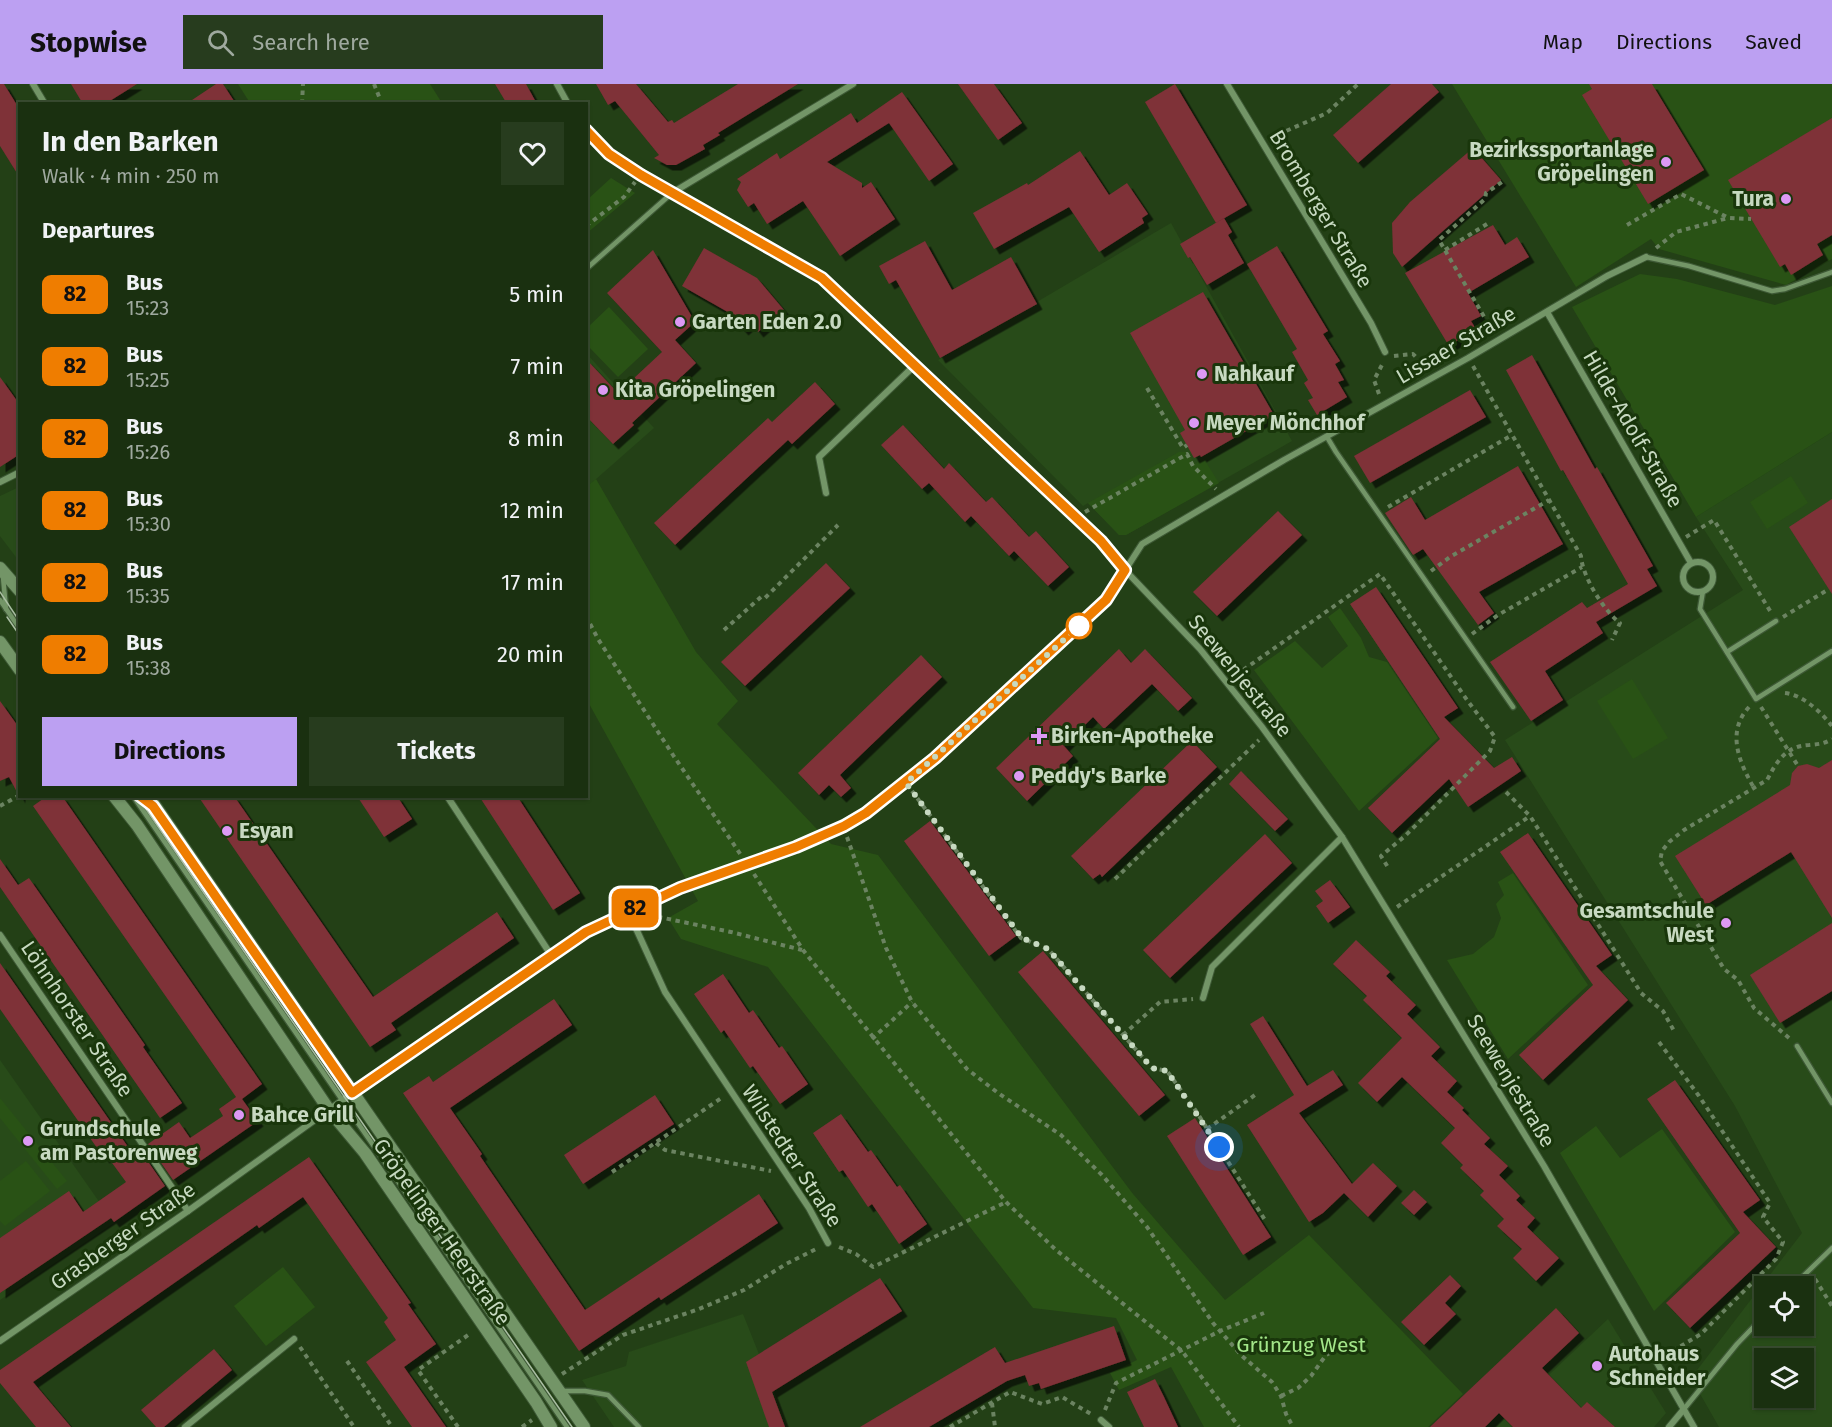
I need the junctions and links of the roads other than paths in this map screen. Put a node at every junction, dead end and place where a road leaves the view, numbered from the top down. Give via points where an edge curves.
1 (33, 84) edge
2 (557, 84) edge
3 (853, 84) edge
4 (1227, 84) edge
5 (44, 102) edge
6 (567, 102) edge
7 (588, 132) edge
8 (672, 193) junction
9 (1646, 257) joint
10 (588, 268) edge
11 (1832, 272) edge
12 (1547, 312) junction
13 (1385, 352) road end
14 (915, 365) junction
15 (1328, 436) junction
16 (18, 473) edge
17 (0, 482) edge
18 (826, 493) dead end
19 (1690, 563) junction
20 (1, 569) edge
21 (1125, 570) junction
22 (18, 589) edge
23 (1703, 591) junction
24 (0, 600) edge
25 (6, 609) junction
26 (1776, 621) road end
27 (18, 626) edge
28 (0, 642) edge
29 (1832, 651) edge
30 (1727, 652) junction
31 (18, 667) edge
32 (1513, 707) dead end
33 (116, 798) edge
34 (134, 798) edge
35 (448, 798) edge
36 (150, 801) edge
37 (1342, 837) junction
38 (748, 865) joint
39 (628, 911) junction
40 (0, 935) edge
41 (551, 955) junction
42 (1203, 998) road end
43 (1797, 1046) road end
44 (347, 1097) junction
45 (1832, 1103) edge
46 (329, 1110) junction
47 (189, 1211) junction
48 (828, 1243) road end
49 (1832, 1248) edge
50 (1804, 1276) edge
51 (1754, 1326) edge
52 (294, 1339) road end
53 (0, 1341) edge
54 (555, 1385) junction
55 (1684, 1409) junction
56 (1101, 1420) road end
57 (185, 1427) edge
58 (551, 1427) edge
59 (567, 1427) edge
60 (584, 1427) edge
61 (639, 1427) edge
62 (1110, 1427) edge
63 (1669, 1427) edge
64 (1694, 1427) edge

1 - 5 street
2 - 6 street
3 - 8 street
4 - 13 street, Bromberger Straße
7 - 8 street, Seewenjestraße via 609,154
8 - 10 lane
8 - 14 street, Seewenjestraße via 822,278
9 - 11 lane via 1772,291
9 - 12 street, Lissaer Straße
12 - 15 street, Lissaer Straße
12 - 19 street, Hilde-Adolf-Straße
14 - 18 street via 819,458
14 - 21 street, Seewenjestraße via 1101,541
15 - 21 street, Lissaer Straße via 1142,544
15 - 32 lane
16 - 17 street
19 - 23 street via 1684,570 1684,584 1692,591
19 - 23 street, Hilde-Adolf-Straße via 1705,563 1711,571 1712,580
20 - 22 main road
20 - 25 lane
21 - 37 street, Seewenjestraße via 1200,649
21 - 38 street, Lissaer Straße via 1106,600 906,783 844,826
23 - 30 lane via 1700,609
24 - 25 lane
25 - 27 lane
26 - 30 lane
28 - 31 main road
29 - 30 lane via 1756,699
33 - 46 main road, Gröpelinger Heerstraße
34 - 44 lane
35 - 41 street
36 - 44 main road, Gröpelinger Heerstraße
37 - 42 street via 1212,967
37 - 55 street, Seewenjestraße via 1539,1158
38 - 39 street, Grasberger Straße
39 - 41 street, Grasberger Straße
39 - 48 street, Wilstedter Straße via 665,992 809,1208
40 - 47 street, Löhnhorster Straße
41 - 44 street, Grasberger Straße
43 - 45 lane
44 - 46 street, Grasberger Straße
44 - 54 main road, Gröpelinger Heerstraße
44 - 59 lane
46 - 47 street, Grasberger Straße
46 - 58 main road, Gröpelinger Heerstraße via 365,1153
47 - 53 street, Grasberger Straße
49 - 50 lane
51 - 55 lane
52 - 57 street
54 - 60 main road, Gröpelinger Heerstraße
54 - 61 lane via 608,1395
55 - 63 street
55 - 64 street, Seewenjestraße
56 - 62 street

